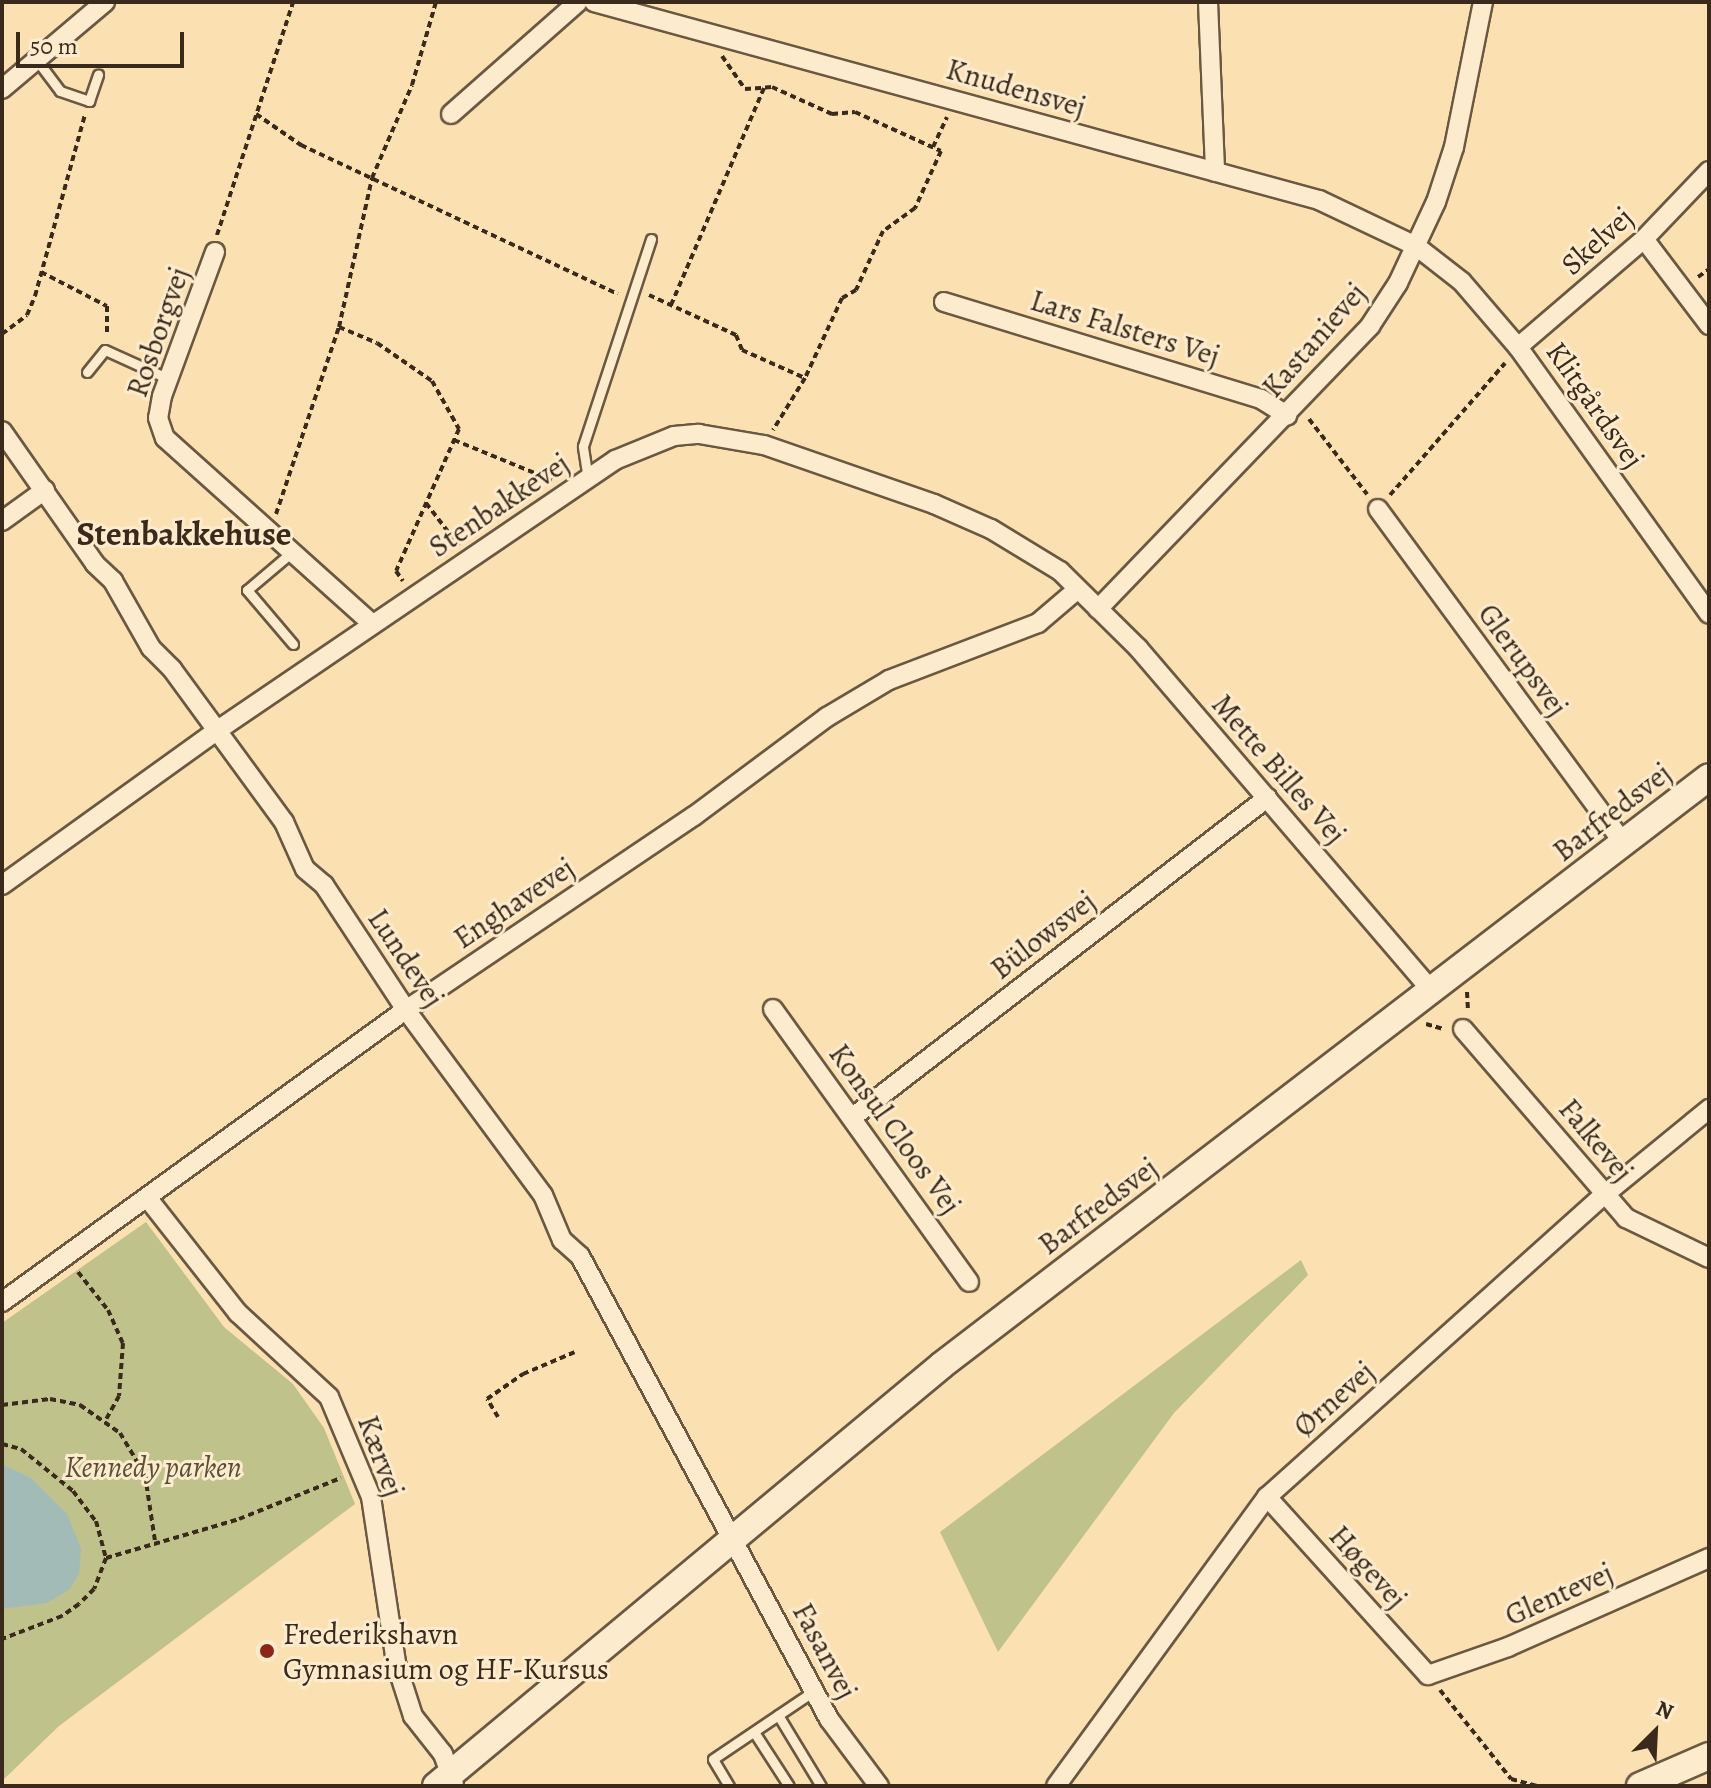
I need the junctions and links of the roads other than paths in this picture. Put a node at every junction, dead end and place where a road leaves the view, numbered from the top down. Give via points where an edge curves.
1 (105, 2) edge
2 (578, 2) edge
3 (594, 2) edge
4 (1208, 2) edge
5 (1483, 2) edge
6 (36, 59) junction
7 (98, 75) dead end
8 (2, 89) edge
9 (451, 114) dead end
10 (1709, 171) edge
11 (1215, 172) junction
12 (651, 239) dead end
13 (1644, 239) junction
14 (1416, 246) junction
15 (215, 252) road end
16 (944, 302) dead end
17 (1709, 325) edge
18 (1518, 347) junction
19 (87, 372) dead end
20 (169, 379) junction
21 (1292, 410) junction
22 (2, 431) edge
23 (581, 484) junction
24 (45, 490) junction
25 (1378, 509) road end
26 (2, 521) edge
27 (292, 552) junction
28 (1078, 589) junction
29 (1098, 609) junction
30 (1709, 614) edge
31 (372, 624) junction
32 (293, 644) dead end
33 (215, 732) junction
34 (1709, 777) edge
35 (1267, 798) junction
36 (1623, 843) junction
37 (2, 885) edge
38 (1432, 991) junction
39 (773, 1009) dead end
40 (406, 1010) junction
41 (1463, 1029) dead end
42 (1709, 1109) edge
43 (853, 1117) junction
44 (1604, 1195) junction
45 (149, 1200) junction
46 (1709, 1258) edge
47 (969, 1282) dead end
48 (2, 1302) edge
49 (1267, 1497) junction
50 (733, 1536) junction
51 (1709, 1558) edge
52 (1428, 1675) joint
53 (814, 1691) junction
54 (778, 1715) junction
55 (754, 1732) junction
56 (1709, 1756) edge
57 (450, 1783) edge
58 (876, 1785) edge
59 (729, 1786) edge
60 (789, 1786) edge
61 (821, 1786) edge
62 (1056, 1786) edge
63 (1640, 1786) edge

1 - 6 street
2 - 9 street
3 - 11 street, Knudensvej
4 - 11 street
5 - 14 street, Kastanievej via 1454,147
6 - 7 lane via 60,91 89,101
6 - 8 street
10 - 13 street, Skelvej
11 - 14 street, Knudensvej via 1319,200
12 - 23 lane via 583,446
13 - 17 street
13 - 18 street, Skelvej
14 - 18 street, Klitgårdsvej via 1462,282
14 - 21 street, Kastanievej via 1370,326
15 - 20 street, Rosborgvej
16 - 21 street, Lars Falsters Vej
18 - 30 street, Klitgårdsvej
19 - 20 lane via 105,350
20 - 27 street, Rosborgvej via 158,418 165,438
21 - 29 street, Kastanievej
22 - 24 street, Lundevej
23 - 28 street, Stenbakkevej via 615,460 674,436 699,434 764,445 991,529 1060,571
23 - 31 street, Stenbakkevej
24 - 26 street
24 - 33 street, Lundevej via 113,581 151,648
25 - 36 street, Glerupsvej
27 - 31 street, Rosborgvej
27 - 32 lane via 247,590
28 - 29 street, Mette Billes Vej
28 - 40 street, Enghavevej via 1038,623 889,680 827,717 694,816
29 - 35 street, Mette Billes Vej
31 - 33 street, Stenbakkevej
33 - 37 street, Stenbakkevej
33 - 40 street, Lundevej via 284,822 305,869 324,885
34 - 36 street, Barfredsvej
35 - 38 street, Mette Billes Vej
35 - 43 street, Bülowsvej
36 - 38 street, Barfredsvej
38 - 50 street, Barfredsvej via 991,1327
39 - 43 street, Konsul Cloos Vej
40 - 45 street, Enghavevej
40 - 50 street, Lundevej via 543,1195 562,1240 580,1256
41 - 44 street, Falkevej
42 - 44 street, Ørnevej
43 - 47 street, Konsul Cloos Vej
44 - 46 street, Falkevej via 1626,1218
44 - 49 street, Ørnevej
45 - 48 street, Enghavevej
45 - 57 street, Kærvej via 238,1313 329,1397 362,1469 396,1663 413,1716 443,1754
49 - 52 street, Høgevej
49 - 62 street, Ørnevej
50 - 53 street, Fasanvej
50 - 57 street, Barfredsvej via 540,1703 527,1725
51 - 52 street, Glentevej via 1508,1647
53 - 54 lane
53 - 58 street, Fasanvej
54 - 55 lane
54 - 61 lane
55 - 59 lane via 713,1759
55 - 60 lane
56 - 63 street

